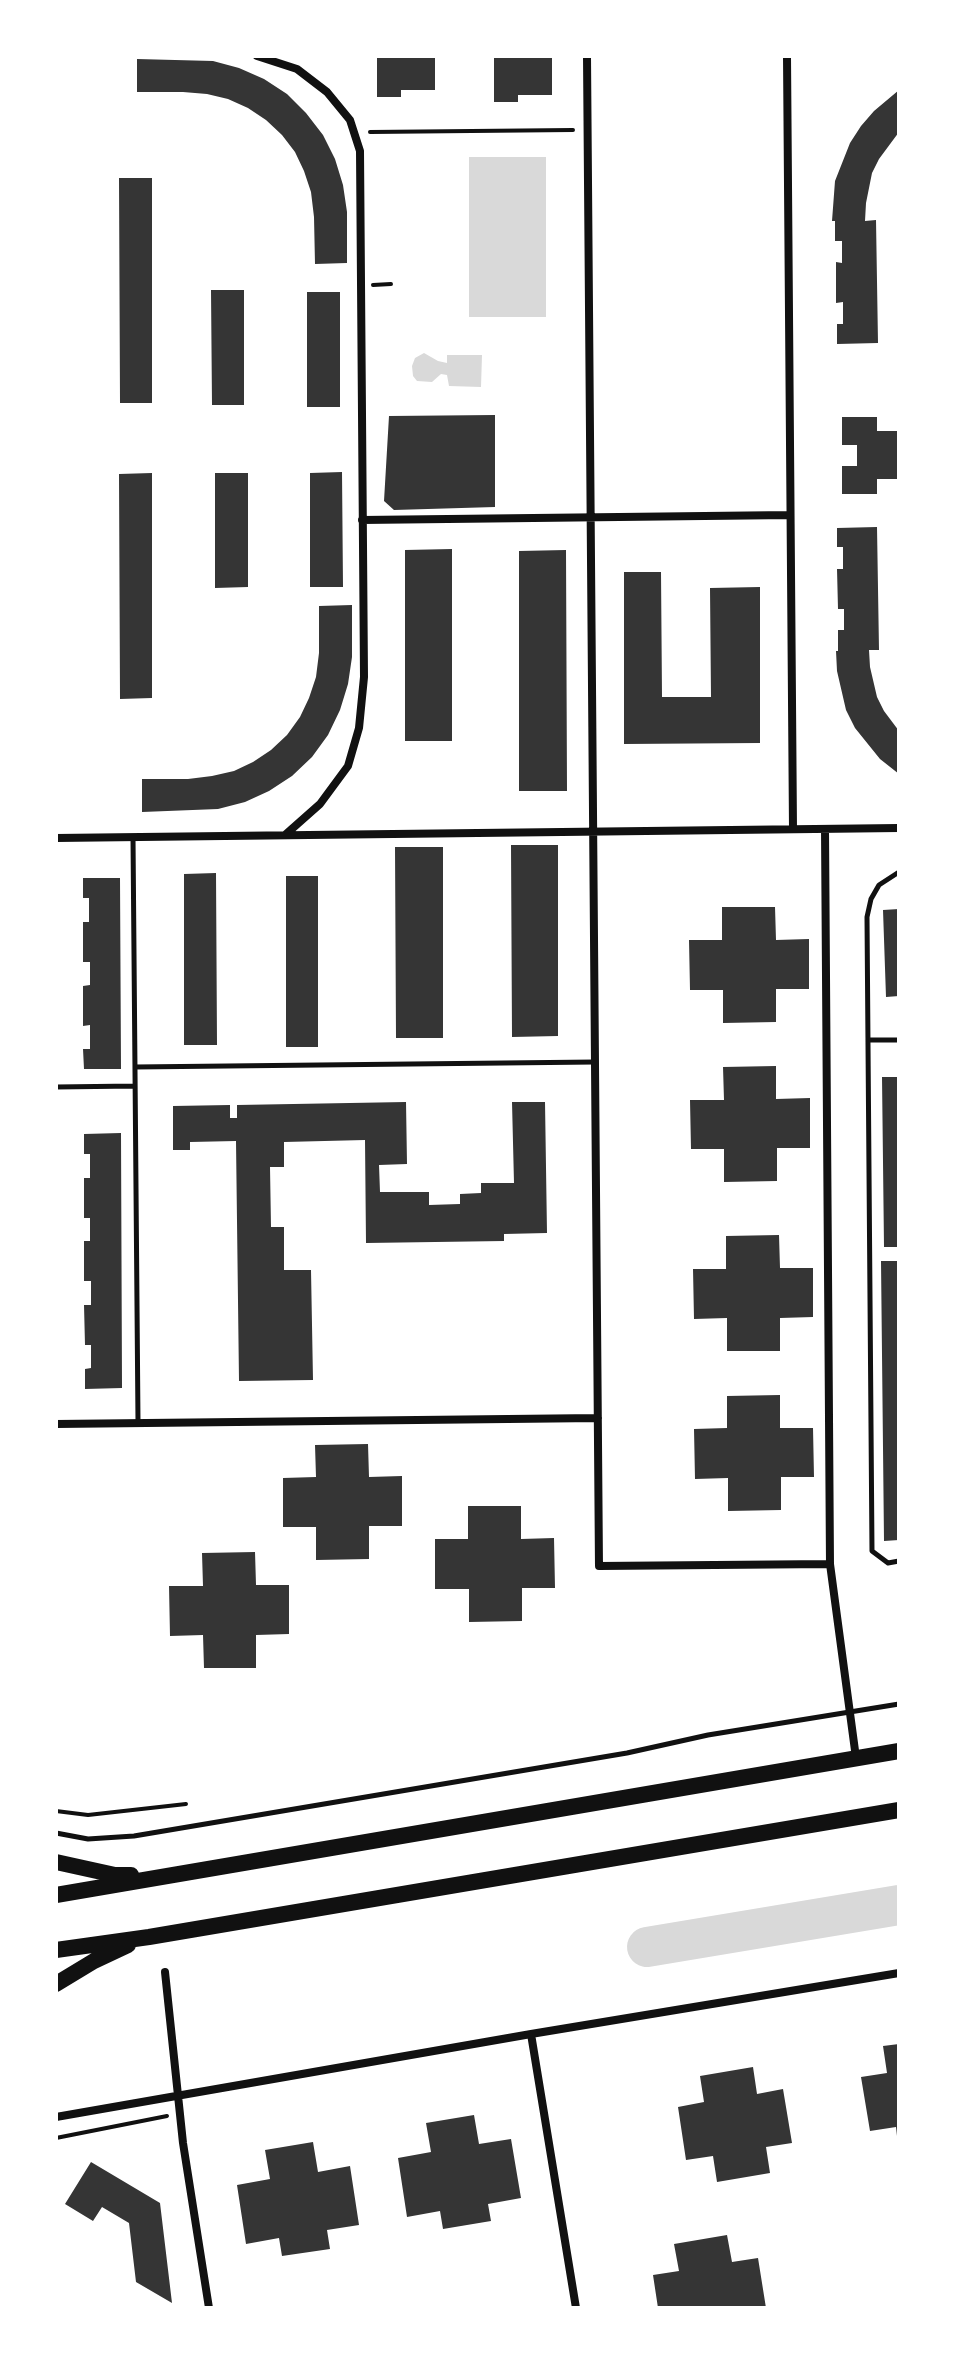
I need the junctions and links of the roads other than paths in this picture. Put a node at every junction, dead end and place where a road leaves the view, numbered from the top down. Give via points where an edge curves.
1 (257, 56) edge
2 (587, 56) edge
3 (787, 56) edge
4 (790, 515) junction
5 (590, 518) junction
6 (362, 520) junction
7 (899, 828) edge
8 (793, 829) junction
9 (825, 829) junction
10 (593, 832) junction
11 (285, 835) junction
12 (133, 837) junction
13 (56, 838) edge
14 (899, 872) edge
15 (868, 1040) junction
16 (899, 1040) edge
17 (595, 1062) junction
18 (135, 1067) junction
19 (135, 1086) junction
20 (56, 1087) edge
21 (598, 1418) junction
22 (138, 1423) junction
23 (56, 1424) edge
24 (899, 1561) edge
25 (830, 1564) junction
26 (899, 1704) edge
27 (849, 1712) junction
28 (899, 1751) edge
29 (856, 1758) junction
30 (899, 1810) edge
31 (56, 1833) edge
32 (56, 1862) edge
33 (169, 1876) junction
34 (56, 1895) edge
35 (149, 1937) junction
36 (56, 1950) edge
37 (165, 1972) dead end
38 (899, 1973) edge
39 (56, 1984) edge
40 (531, 2034) junction
41 (180, 2095) junction
42 (56, 2117) edge
43 (209, 2308) edge
44 (576, 2308) edge

1 - 6 street via 297,69 327,92 350,120 360,151
2 - 5 street
3 - 4 street
4 - 5 street
4 - 8 street
5 - 6 street
5 - 10 street
6 - 11 street via 364,677 359,728 348,766 320,804
7 - 9 street
8 - 9 street
8 - 10 street
9 - 25 street
10 - 11 street
10 - 17 street
11 - 12 street
12 - 13 street
12 - 18 lane
14 - 15 lane via 879,885 867,917
15 - 16 lane
15 - 24 lane via 872,1551 888,1563
17 - 18 lane
17 - 21 street
18 - 19 lane
19 - 20 lane
19 - 22 lane
21 - 22 street
21 - 25 street via 599,1566
22 - 23 street
25 - 27 street
26 - 27 lane
27 - 29 street
27 - 31 lane via 134,1836 88,1839
28 - 29 main road
29 - 33 main road
30 - 35 main road
32 - 33 main road via 115,1875
33 - 34 main road
35 - 36 main road
35 - 39 main road
37 - 41 street
38 - 40 street
40 - 41 street
40 - 44 street
41 - 42 street
41 - 43 street

